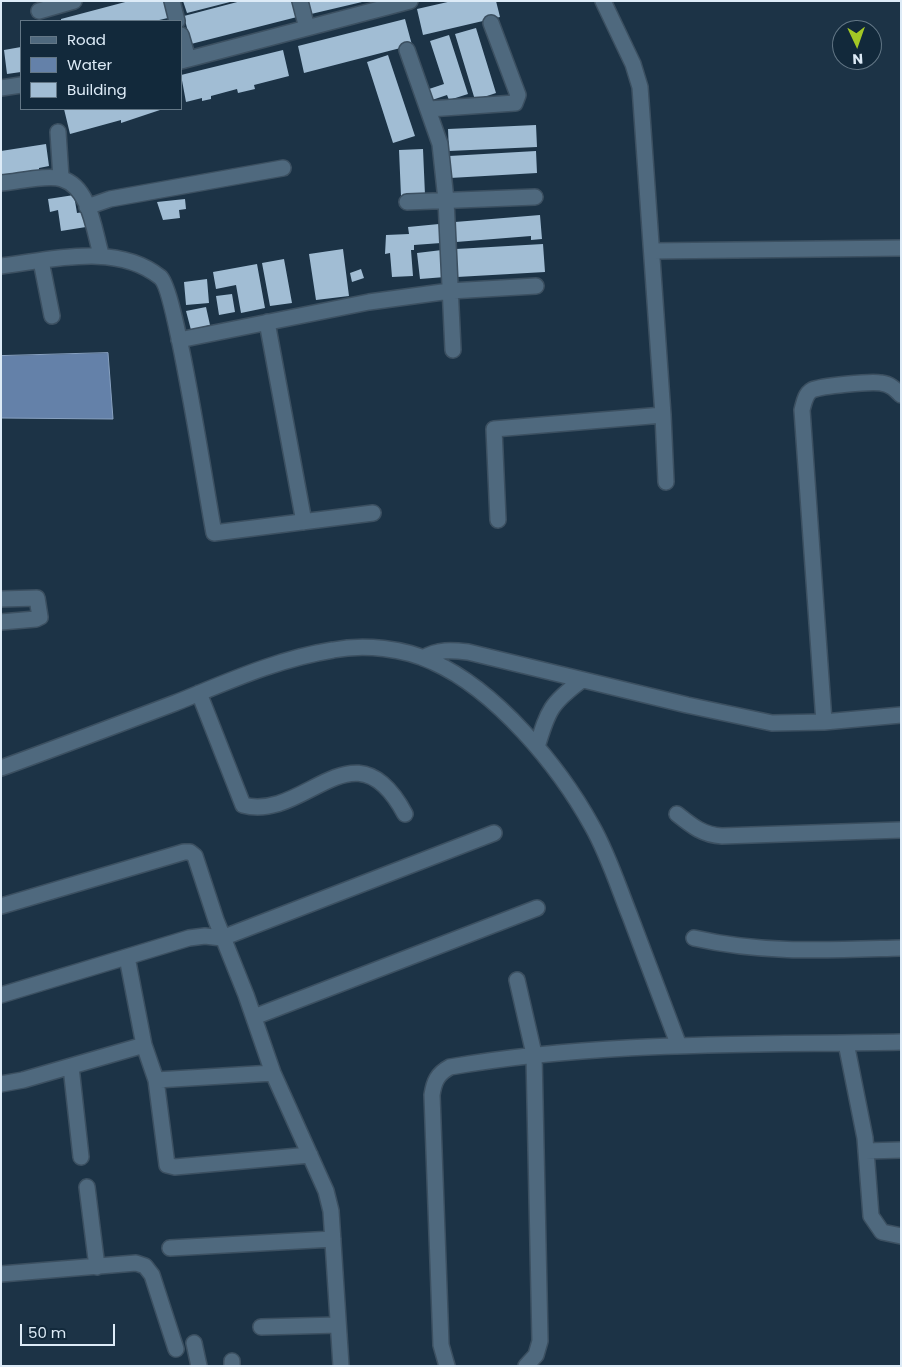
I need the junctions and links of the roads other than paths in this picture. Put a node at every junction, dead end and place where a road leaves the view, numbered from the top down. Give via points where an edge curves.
1 (74, 1) edge
2 (172, 1) edge
3 (300, 1) edge
4 (410, 1) edge
5 (604, 1) edge
6 (389, 4) edge
7 (39, 11) edge
8 (178, 20) edge
9 (491, 23) dead end
10 (307, 28) junction
11 (182, 43) edge
12 (407, 50) dead end
13 (184, 60) edge
14 (20, 85) edge
15 (1, 88) edge
16 (429, 109) junction
17 (58, 132) dead end
18 (282, 168) dead end
19 (61, 178) junction
20 (1, 183) edge
21 (535, 197) dead end
22 (446, 200) junction
23 (407, 202) dead end
24 (87, 207) junction
25 (901, 248) edge
26 (653, 251) junction
27 (101, 254) junction
28 (41, 261) junction
29 (1, 266) edge
30 (536, 286) dead end
31 (450, 291) junction
32 (52, 316) dead end
33 (267, 322) junction
34 (179, 340) junction
35 (453, 350) dead end
36 (901, 395) edge
37 (663, 415) junction
38 (666, 482) dead end
39 (373, 513) dead end
40 (498, 520) dead end
41 (304, 522) junction
42 (1, 599) edge
43 (1, 622) edge
44 (423, 658) junction
45 (582, 680) junction
46 (199, 693) junction
47 (901, 715) edge
48 (824, 722) junction
49 (537, 747) junction
50 (1, 768) edge
51 (406, 814) dead end
52 (677, 814) dead end
53 (901, 830) edge
54 (494, 834) dead end
55 (1, 906) edge
56 (537, 908) dead end
57 (222, 938) junction
58 (694, 938) dead end
59 (901, 948) edge
60 (127, 957) junction
61 (517, 980) dead end
62 (1, 995) edge
63 (254, 1017) junction
64 (901, 1042) edge
65 (846, 1043) junction
66 (144, 1045) junction
67 (679, 1046) junction
68 (534, 1054) junction
69 (71, 1067) junction
70 (273, 1073) junction
71 (156, 1080) junction
72 (1, 1084) edge
73 (901, 1150) edge
74 (866, 1151) junction
75 (310, 1154) junction
76 (80, 1157) dead end
77 (87, 1187) dead end
78 (901, 1236) edge
79 (333, 1239) junction
80 (170, 1248) dead end
81 (97, 1267) junction
82 (1, 1274) edge
83 (338, 1325) junction
84 (261, 1327) dead end
85 (194, 1343) dead end
86 (176, 1349) dead end
87 (199, 1366) edge
88 (341, 1366) edge
89 (447, 1366) edge
90 (526, 1366) edge

1 - 7 street
2 - 8 street
3 - 10 street
4 - 6 street
5 - 26 street via 640,86
6 - 10 street
9 - 16 street via 518,99 509,104
10 - 13 street
11 - 13 street
12 - 16 street
14 - 15 street
16 - 22 street via 440,144
17 - 19 street
18 - 24 street
19 - 20 street
19 - 24 street via 72,183
21 - 22 street
22 - 23 street
22 - 31 street
24 - 27 street
25 - 26 street
26 - 37 street
27 - 28 street
27 - 34 street via 152,271 162,278 167,286
28 - 29 street
28 - 32 street
30 - 31 street
31 - 33 street via 369,302
31 - 35 street
33 - 34 street
33 - 41 street
34 - 41 street via 214,533
36 - 48 street via 893,387 881,383 823,387 811,391 802,410
37 - 38 street
37 - 40 street via 494,429
39 - 41 street
42 - 43 street via 37,598 42,613 36,619
44 - 45 street via 433,652 459,651
44 - 46 street via 369,648 335,649 282,661
44 - 49 street via 456,674 499,708
45 - 48 street via 772,722
45 - 49 street via 553,704
46 - 50 street
46 - 51 street via 243,805 255,808 271,806 324,782 354,772 365,772 389,789
47 - 48 street
49 - 67 street via 568,785 594,828
52 - 53 street via 697,830 722,836
54 - 57 street
55 - 57 street via 190,852 198,860
56 - 63 street
57 - 60 street via 189,938
57 - 63 street
58 - 59 street via 731,946 781,950
60 - 62 street
60 - 66 street
61 - 68 street
63 - 70 street
64 - 65 street
65 - 67 street
65 - 74 street
66 - 69 street
66 - 71 street
67 - 68 street
68 - 89 street via 450,1067 434,1082 441,1345
68 - 90 street via 540,1341 536,1355
69 - 72 street
69 - 76 street
70 - 71 street
70 - 75 street
71 - 75 street via 167,1164 174,1167
73 - 74 street
74 - 78 street via 871,1216 882,1232
75 - 79 street via 326,1190
77 - 81 street
79 - 80 street
79 - 83 street
81 - 82 street
81 - 86 street via 136,1263 145,1266 152,1275
83 - 84 street
83 - 88 street
85 - 87 street

